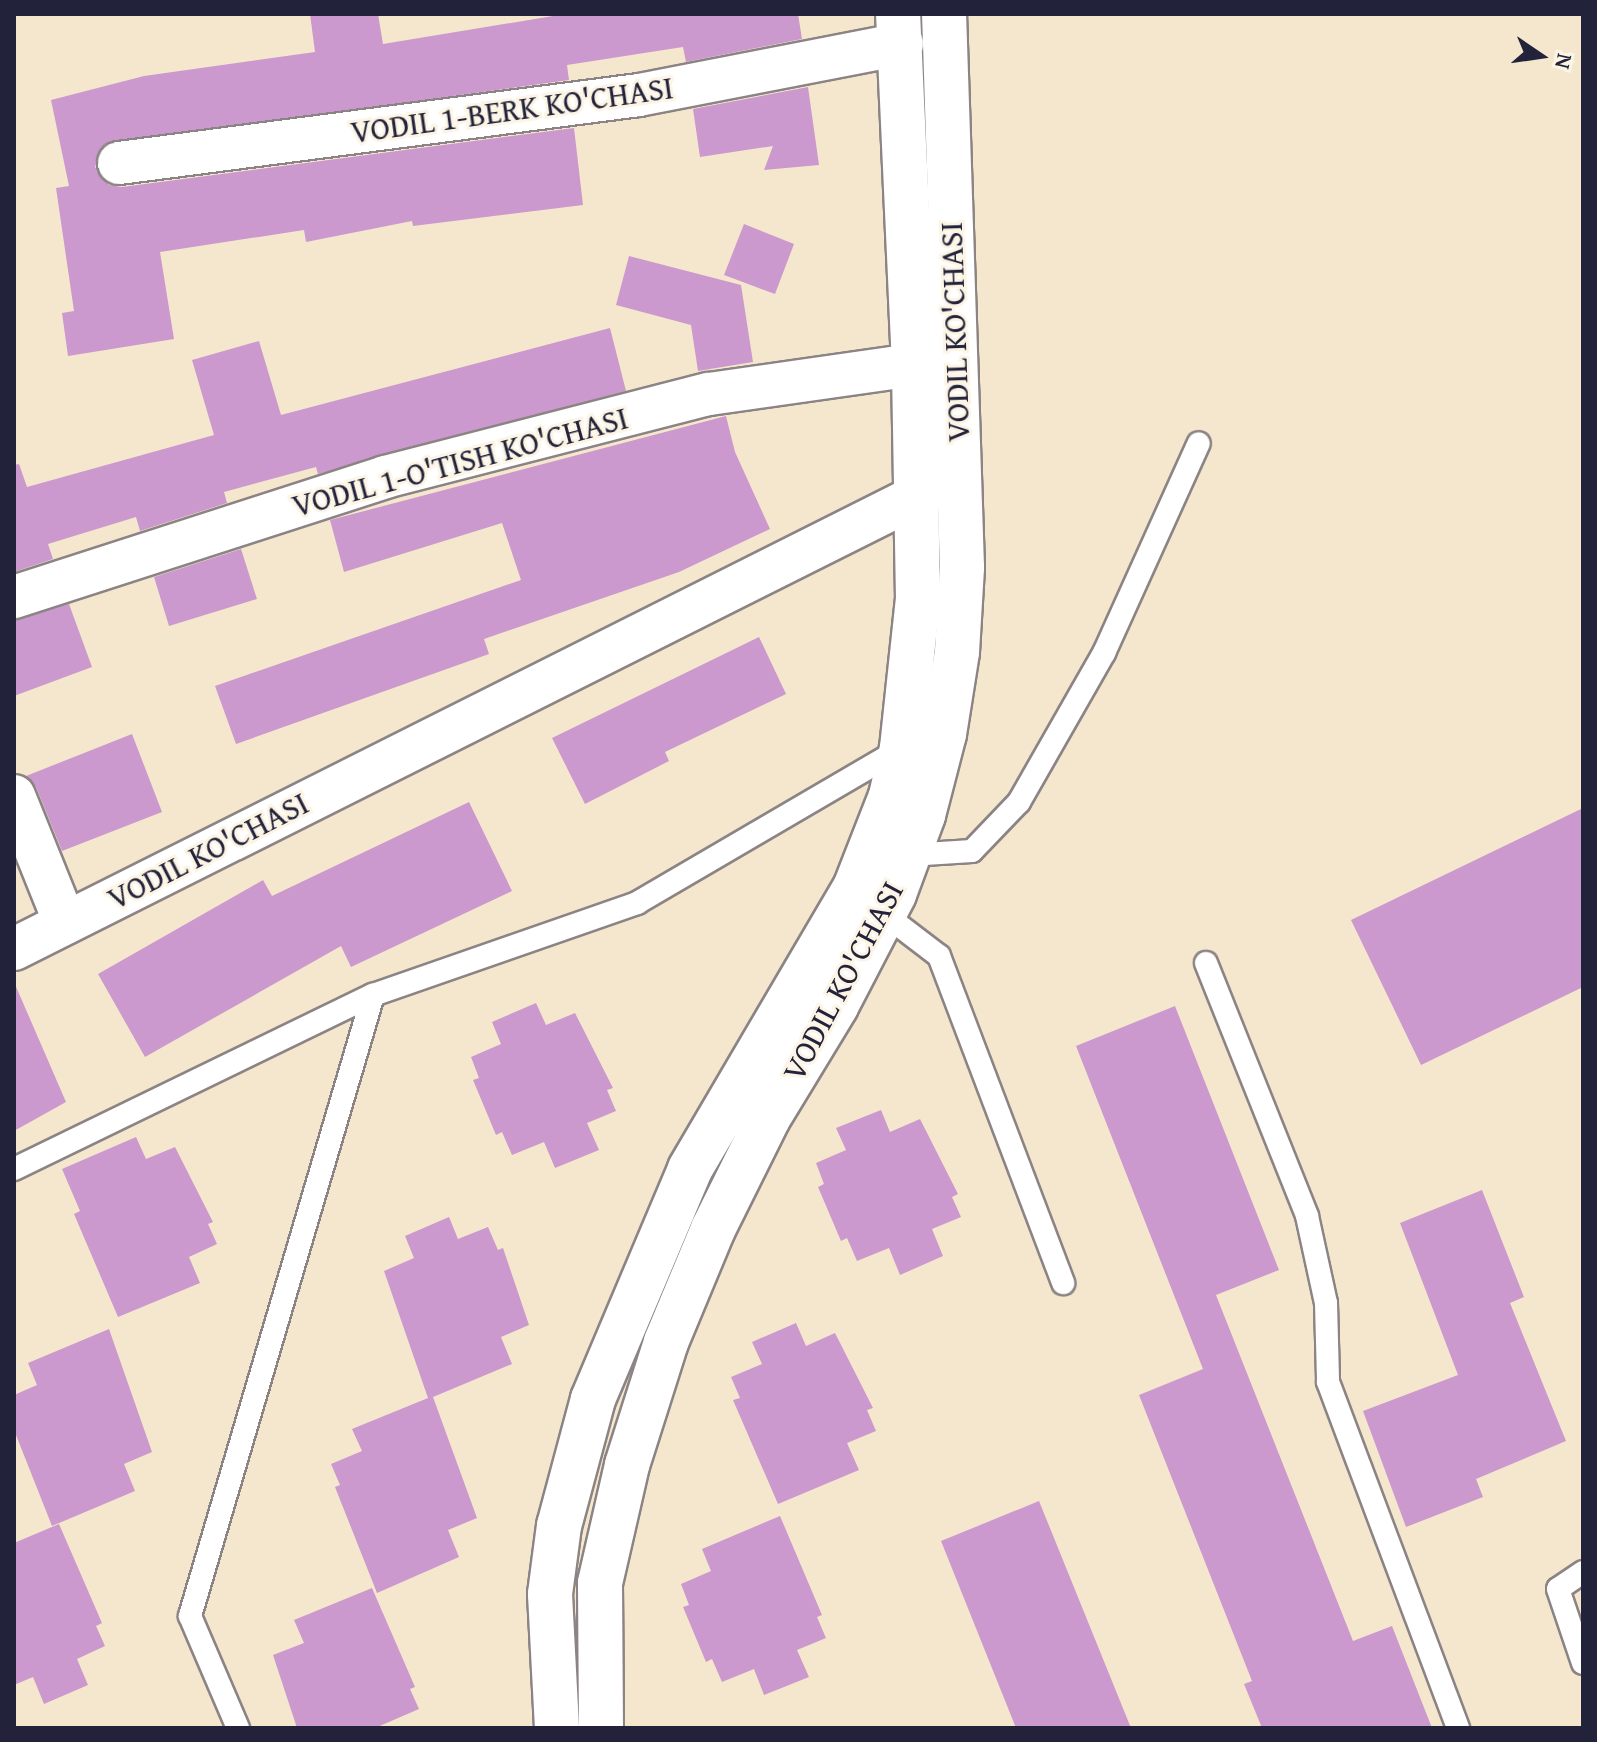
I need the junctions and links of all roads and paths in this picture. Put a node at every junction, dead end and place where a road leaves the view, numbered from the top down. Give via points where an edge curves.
1 (944, 14) edge
2 (900, 29) edge
3 (119, 163) dead end
4 (914, 365) junction
5 (1199, 443) dead end
6 (917, 496) junction
7 (14, 597) edge
8 (902, 748) junction
9 (14, 796) edge
10 (909, 855) junction
11 (884, 914) junction
12 (65, 923) junction
13 (14, 949) edge
14 (1206, 963) dead end
15 (373, 995) junction
16 (14, 1169) edge
17 (1063, 1283) dead end
18 (1583, 1572) edge
19 (1583, 1663) edge
20 (238, 1728) edge
21 (557, 1728) edge
22 (601, 1728) edge
23 (1458, 1728) edge

1 - 10 street, VODIL KO'CHASI via 961,609 944,734
2 - 3 street, VODIL 1-BERK KO'CHASI via 639,95
2 - 4 street, VODIL KO'CHASI
4 - 6 street, VODIL KO'CHASI
4 - 7 street, VODIL 1-O'TISH KO'CHASI via 709,394 385,477
5 - 10 lane via 1104,653 1019,802 972,851
6 - 8 street, VODIL KO'CHASI via 915,649
6 - 12 street, VODIL KO'CHASI
8 - 15 lane via 637,903
8 - 21 street, VODIL KO'CHASI via 891,796 855,888 690,1169 593,1399 559,1526 550,1594
9 - 12 street
10 - 11 street, VODIL KO'CHASI
11 - 17 lane via 939,956
11 - 22 street, VODIL KO'CHASI via 768,1118 713,1229 666,1342 627,1465 600,1583
12 - 13 street, VODIL KO'CHASI
14 - 23 lane via 1307,1216 1326,1303 1328,1382
15 - 16 lane
15 - 20 lane via 190,1616
18 - 19 lane via 1558,1589

